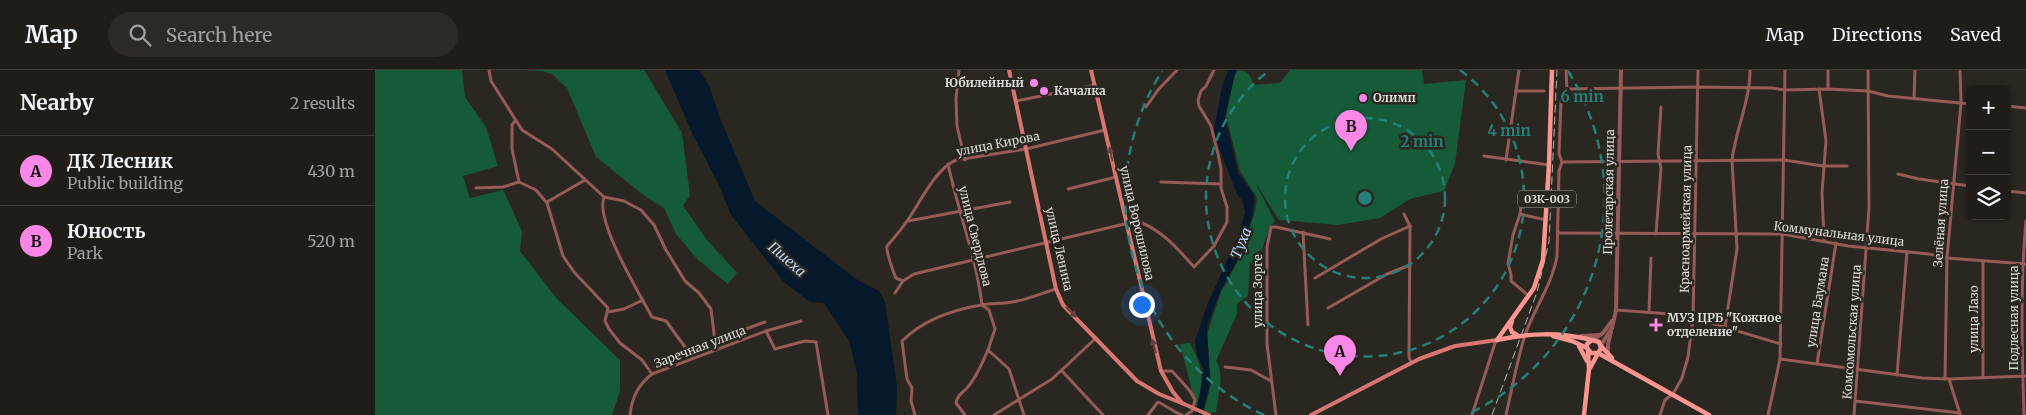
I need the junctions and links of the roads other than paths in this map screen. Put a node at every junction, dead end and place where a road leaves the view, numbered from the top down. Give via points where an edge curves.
1 (489, 70) edge
2 (959, 70) edge
3 (1009, 70) edge
4 (1091, 70) edge
5 (1177, 70) edge
6 (1214, 70) edge
7 (1519, 70) edge
8 (1552, 70) edge
9 (1566, 70) edge
10 (1621, 70) edge
11 (1698, 70) edge
12 (1750, 70) edge
13 (1785, 70) edge
14 (1828, 70) edge
15 (1868, 70) edge
16 (1915, 70) edge
17 (1960, 70) edge
18 (1095, 85) junction
19 (1621, 88) junction
20 (1697, 88) junction
21 (1750, 88) junction
22 (1567, 89) junction
23 (1819, 89) junction
24 (1829, 89) junction
25 (1785, 90) junction
26 (1516, 91) junction
27 (1544, 91) dead end
28 (1868, 91) junction
29 (1915, 98) junction
30 (1015, 102) junction
31 (1961, 103) junction
32 (1966, 104) edge
33 (2011, 106) edge
34 (1146, 107) dead end
35 (1661, 107) dead end
36 (2026, 108) edge
37 (515, 121) junction
38 (1105, 130) junction
39 (1026, 148) junction
40 (962, 150) junction
41 (1485, 156) dead end
42 (956, 160) junction
43 (965, 160) junction
44 (1506, 160) junction
45 (1732, 160) junction
46 (1784, 160) junction
47 (1619, 161) junction
48 (1659, 161) junction
49 (1696, 161) junction
50 (1562, 162) junction
51 (948, 164) junction
52 (1549, 165) junction
53 (1823, 166) junction
54 (1847, 166) dead end
55 (1898, 174) dead end
56 (1116, 178) junction
57 (585, 180) junction
58 (519, 182) junction
59 (1161, 182) dead end
60 (1953, 184) junction
61 (1221, 186) junction
62 (1966, 186) edge
63 (475, 188) dead end
64 (1068, 189) dead end
65 (2011, 191) edge
66 (1523, 192) dead end
67 (2026, 193) edge
68 (604, 197) junction
69 (547, 202) junction
70 (1010, 202) dead end
71 (961, 211) junction
72 (1404, 214) dead end
73 (1521, 214) junction
74 (1546, 220) junction
75 (2026, 221) edge
76 (907, 222) junction
77 (1125, 223) junction
78 (1410, 226) junction
79 (1303, 232) junction
80 (1558, 233) junction
81 (1618, 233) junction
82 (1656, 234) junction
83 (1694, 234) junction
84 (1737, 234) junction
85 (1783, 234) junction
86 (1330, 239) dead end
87 (1824, 240) junction
88 (1047, 242) junction
89 (1836, 243) junction
90 (1867, 247) junction
91 (1907, 252) junction
92 (973, 258) junction
93 (1651, 258) dead end
94 (1947, 258) junction
95 (1983, 261) junction
96 (2024, 264) edge
97 (1410, 265) junction
98 (1315, 278) dead end
99 (903, 281) junction
100 (1056, 289) junction
101 (895, 293) dead end
102 (1529, 296) junction
103 (643, 300) junction
104 (982, 305) junction
105 (1328, 308) dead end
106 (609, 312) junction
107 (1616, 312) junction
108 (1649, 312) junction
109 (1693, 318) junction
110 (1512, 320) junction
111 (801, 321) dead end
112 (765, 322) dead end
113 (1308, 325) dead end
114 (1725, 327) junction
115 (1612, 328) junction
116 (765, 332) junction
117 (1603, 333) junction
118 (1539, 334) junction
119 (1517, 335) junction
120 (1525, 335) junction
121 (1578, 337) junction
122 (1097, 338) junction
123 (1497, 340) junction
124 (1593, 340) junction
125 (715, 344) junction
126 (1578, 344) junction
127 (1781, 344) junction
128 (1601, 346) junction
129 (1587, 349) junction
130 (716, 350) junction
131 (988, 350) junction
132 (1597, 353) junction
133 (1609, 357) junction
134 (693, 358) junction
135 (1780, 359) junction
136 (1411, 362) junction
137 (1817, 364) junction
138 (1225, 367) dead end
139 (1589, 369) junction
140 (1857, 370) junction
141 (1062, 371) junction
142 (1161, 371) junction
143 (652, 374) junction
144 (1897, 375) junction
145 (2024, 376) edge
146 (1983, 377) junction
147 (1947, 379) junction
148 (1271, 382) junction
149 (1168, 385) junction
150 (1159, 394) junction
151 (1673, 394) junction
152 (1020, 398) junction
153 (1855, 401) junction
154 (1184, 404) junction
155 (1960, 414) edge
156 (630, 415) edge
157 (828, 415) edge
158 (915, 415) edge
159 (965, 415) edge
160 (994, 415) edge
161 (1025, 415) edge
162 (1103, 415) edge
163 (1148, 415) edge
164 (1182, 415) edge
165 (1186, 415) edge
166 (1209, 415) edge
167 (1276, 415) edge
168 (1311, 415) edge
169 (1472, 415) edge
170 (1506, 415) edge
171 (1584, 415) edge
172 (1660, 415) edge
173 (1709, 415) edge
174 (1768, 415) edge
175 (1854, 415) edge
176 (2024, 415) edge

1 - 37 street via 491,81
2 - 40 street via 957,117
3 - 30 main road, улица Ленина
4 - 18 main road, улица Ворошилова
5 - 34 street
6 - 61 street via 1198,100 1211,126 1221,169
7 - 26 street
8 - 52 main road, 03К-003
9 - 22 street
10 - 19 street, Пролетарская улица
11 - 20 street, Красноармейская улица
12 - 21 street
13 - 25 street
14 - 24 street
15 - 28 street, Комсомольская улица
16 - 29 street
17 - 31 street, Зелёная улица
18 - 30 street
18 - 38 main road, улица Ворошилова
19 - 20 street
19 - 22 street
19 - 47 street, Пролетарская улица
20 - 21 street
20 - 49 street, Красноармейская улица
21 - 25 street
21 - 45 street
22 - 50 street via 1561,101 1559,154
23 - 24 street
23 - 25 street
23 - 53 street, улица Баумана via 1826,141
24 - 28 street
25 - 46 street
26 - 27 street
26 - 44 street
28 - 29 street
28 - 90 street, Комсомольская улица
29 - 31 street
30 - 39 main road, улица Ленина
31 - 32 street
31 - 60 street, Зелёная улица
33 - 36 street
35 - 48 street
37 - 57 street
37 - 58 street via 512,125 512,149
38 - 39 street, улица Кирова
56 -> 38 main road, улица Ворошилова
39 - 43 street, улица Кирова
39 - 88 main road, улица Ленина
40 - 42 street
40 - 43 street
41 - 44 street
42 - 43 street, улица Кирова
42 - 51 street, улица Кирова
44 - 52 street
45 - 46 street
45 - 49 street
45 - 84 street
46 - 53 street
46 - 85 street
47 - 48 street
47 - 50 street
47 - 81 street, Пролетарская улица
48 - 49 street
48 - 82 street
49 - 83 street, Красноармейская улица
50 - 80 street
51 - 71 street, улица Свердлова
51 - 76 street, улица Кирова via 917,203
52 - 74 main road, 03К-003
53 - 54 street
53 - 87 street, улица Баумана
55 - 60 street
56 - 64 street
56 - 77 main road, улица Ворошилова
57 - 68 street
57 - 69 street
58 - 63 street via 503,187
58 - 69 street via 536,190
59 - 61 street
60 - 62 street
60 - 94 street, Зелёная улица
61 - 77 street via 1227,222 1214,246 1195,267 1153,227 1137,221
65 - 67 street
66 - 73 street
68 - 103 street via 602,203 611,239
68 - 125 street via 623,200 641,210 654,225 685,282 711,309
69 - 106 street via 563,256
70 - 71 street
71 - 76 street
71 - 92 street, улица Свердлова
72 - 78 street
73 - 74 street
73 - 102 street via 1508,264 1511,281
74 - 102 main road, 03К-003 via 1543,260 1535,288
75 - 96 street, Подлесная улица
76 - 99 street, улица Кирова via 886,249 896,278
77 - 88 street
142 -> 77 main road, улица Ворошилова
78 - 97 street
78 - 98 street via 1381,239
79 - 86 street, улица Зорге
79 - 113 street
79 - 148 street, улица Зорге via 1271,227 1267,247 1267,344
80 - 81 street, Коммунальная улица
80 - 120 street via 1555,268
81 - 82 street, Коммунальная улица
81 - 107 street, Пролетарская улица
82 - 83 street, Коммунальная улица
83 - 84 street, Коммунальная улица
83 - 109 street, Красноармейская улица
84 - 85 street, Коммунальная улица
84 - 114 street
85 - 87 street, Коммунальная улица
85 - 127 street
87 - 89 street, Коммунальная улица
88 - 92 street
88 - 100 main road, улица Ленина
89 - 90 street, Коммунальная улица
89 - 137 street, улица Баумана
90 - 91 street, Коммунальная улица
90 - 140 street, Комсомольская улица
91 - 94 street, Коммунальная улица
91 - 144 street
92 - 99 street via 914,274
92 - 104 street, улица Свердлова
93 - 108 street
94 - 95 street, Коммунальная улица
94 - 147 street, Зелёная улица
95 - 96 street, Коммунальная улица
95 - 146 street, улица Лазо
96 - 145 street, Подлесная улица
97 - 105 street via 1387,274
97 - 136 street
99 - 101 street
100 - 104 street via 1013,302
100 -> 122 main road, улица Ленина via 1063,304
102 - 110 main road, 03К-003
103 - 106 street
103 - 134 street via 652,317 666,321
104 - 131 street, улица Свердлова via 989,310 995,329
104 - 158 street via 935,318 902,341
106 - 143 street via 605,322 609,329
107 - 108 street
107 - 115 street, Пролетарская улица
107 - 117 street
108 - 109 street
109 - 114 street
109 - 151 street, Красноармейская улица via 1688,357
110 - 119 main road via 1510,327
110 - 123 main road
111 - 116 street, Заречная улица
112 - 125 street via 721,338
114 - 127 street
115 - 128 street, Пролетарская улица
115 - 133 street
116 - 130 street, Заречная улица
116 - 157 street via 775,349 805,341 816,342
117 - 121 street
117 - 124 street
118 - 120 main road
118 - 121 main road
118 - 126 main road
119 - 120 main road
119 - 123 main road
120 - 170 street
121 - 124 main road
122 - 141 street
122 - 150 main road, улица Ленина via 1137,381
123 - 136 main road via 1455,346
123 - 169 street
124 - 128 main road
124 - 129 main road via 1587,344
125 - 130 street
126 - 129 main road
126 - 139 main road
127 - 135 street
128 - 132 main road
128 - 133 main road
129 - 132 main road
129 - 139 main road
130 - 134 street, Заречная улица
131 - 152 street via 1009,369
131 - 159 street, улица Свердлова via 977,373 957,398 956,404
132 - 133 main road
132 - 139 main road
133 - 139 main road via 1598,360
133 - 151 main road
134 - 143 street, Заречная улица
135 - 137 street
135 - 174 street
136 - 168 main road
137 - 140 street
138 - 148 street via 1255,372
139 - 171 main road
140 - 144 street
140 - 153 street, Комсомольская улица
141 - 152 street
141 - 162 street
142 - 149 main road, улица Ворошилова
142 - 165 street via 1172,371 1190,391 1195,400 1192,411
143 - 156 street, Заречная улица via 634,394
144 - 147 street
145 - 146 street
145 - 176 street, Подлесная улица
146 - 147 street
147 - 155 street, Зелёная улица
148 - 167 street, улица Зорге
149 - 150 main road via 1167,392
149 - 154 main road, улица Ворошилова
150 - 154 main road, улица Ленина
151 - 172 street, Красноармейская улица via 1665,400
151 - 173 main road
152 - 160 street
152 - 161 street
153 - 155 street
153 - 175 street, Комсомольская улица
154 - 166 main road, улица Ленина, bridge
163 - 164 street via 1158,402

